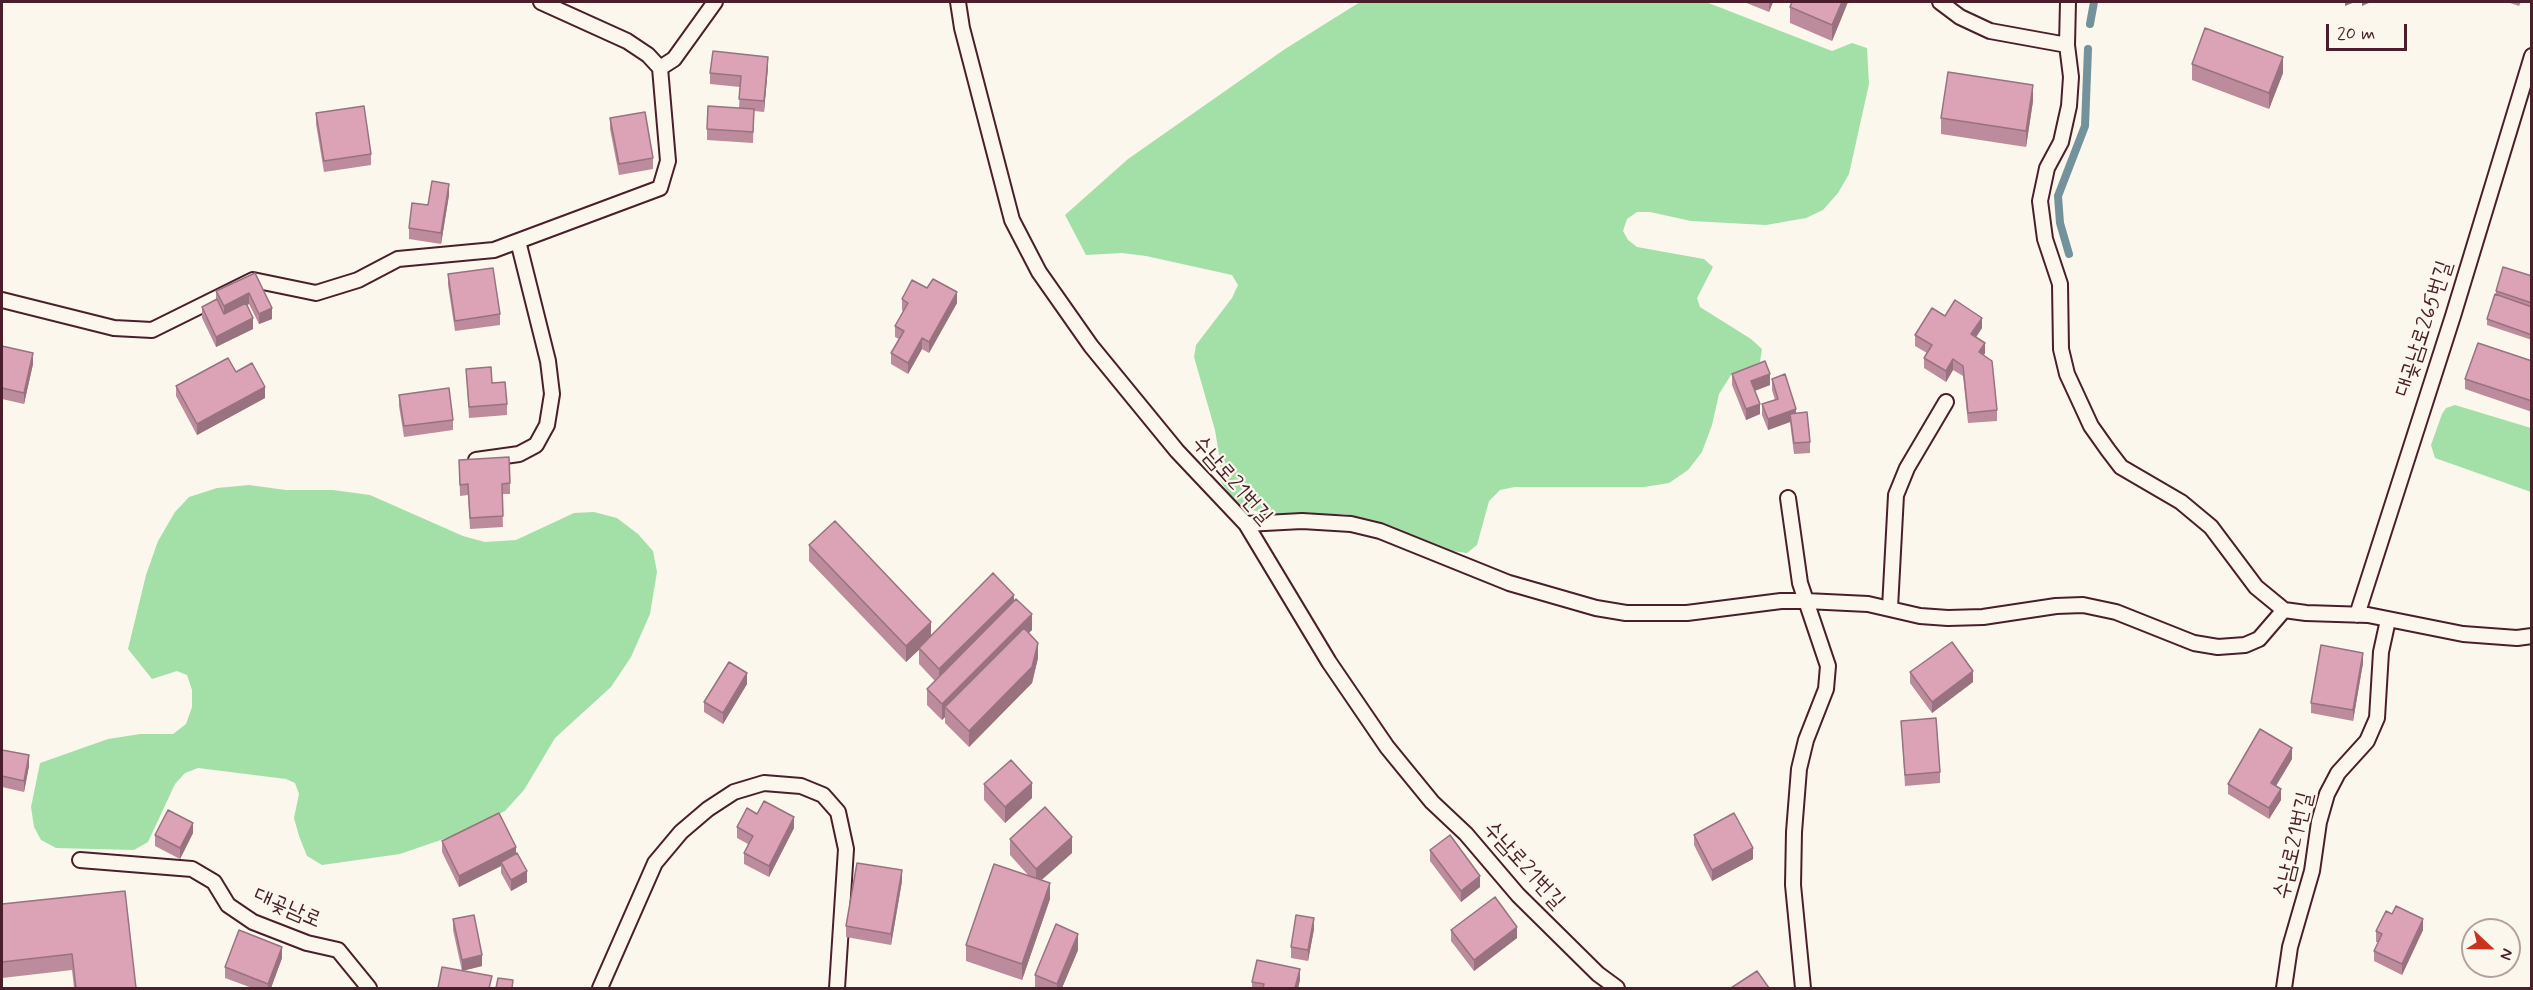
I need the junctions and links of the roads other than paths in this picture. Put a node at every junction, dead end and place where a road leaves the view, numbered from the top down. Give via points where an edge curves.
1 (541, 2) edge
2 (715, 2) edge
3 (958, 2) edge
4 (1940, 2) edge
5 (2068, 2) edge
6 (2067, 45) junction
7 (2532, 56) edge
8 (660, 68) junction
9 (518, 241) junction
10 (2, 300) edge
11 (1946, 402) dead end
12 (466, 462) edge
13 (1788, 498) dead end
14 (1246, 524) junction
15 (1806, 601) junction
16 (1890, 608) junction
17 (2284, 610) junction
18 (2357, 615) junction
19 (2388, 620) junction
20 (2532, 636) edge
21 (80, 860) dead end
22 (369, 988) edge
23 (600, 988) edge
24 (837, 988) edge
25 (1617, 988) edge
26 (1803, 988) edge
27 (2284, 988) edge

1 - 8 lane via 627,41
2 - 8 lane via 674,59
3 - 14 lane, 수남로21번길 via 1012,220 1039,272 1091,346 1177,452
4 - 6 lane via 1990,31
5 - 6 lane
6 - 17 lane via 2069,106 2040,201 2045,240 2060,284 2061,348 2067,374 2091,426 2121,467 2211,527 2256,587
7 - 18 lane, 대곶남로265번길
8 - 9 lane via 668,161 660,188
9 - 10 lane via 494,250 398,259 358,280 316,292 253,280 152,330 114,328
9 - 12 lane via 548,361 552,394 547,425 536,445 519,454
11 - 16 lane via 1907,468 1896,495
13 - 15 lane
14 - 15 lane via 1351,524 1380,531 1509,583 1626,613 1687,613 1781,600
14 - 25 lane, 수남로21번길 via 1329,662 1387,747 1518,895
15 - 16 lane
15 - 26 lane via 1828,666 1826,689 1799,769 1794,832 1793,885
16 - 17 lane via 1948,618 2083,605 2116,612 2194,643 2218,646 2245,645 2259,639
17 - 18 lane
18 - 19 lane
19 - 20 lane via 2463,634
19 - 27 lane, 수남로21번길 via 2381,652 2377,718 2367,741 2338,773 2326,794
21 - 22 lane, 대곶남로 via 192,869 214,882 228,905 253,922 307,943 338,950
23 - 24 lane via 655,863 708,808 735,792 764,783 801,786 823,795 838,812 846,849

